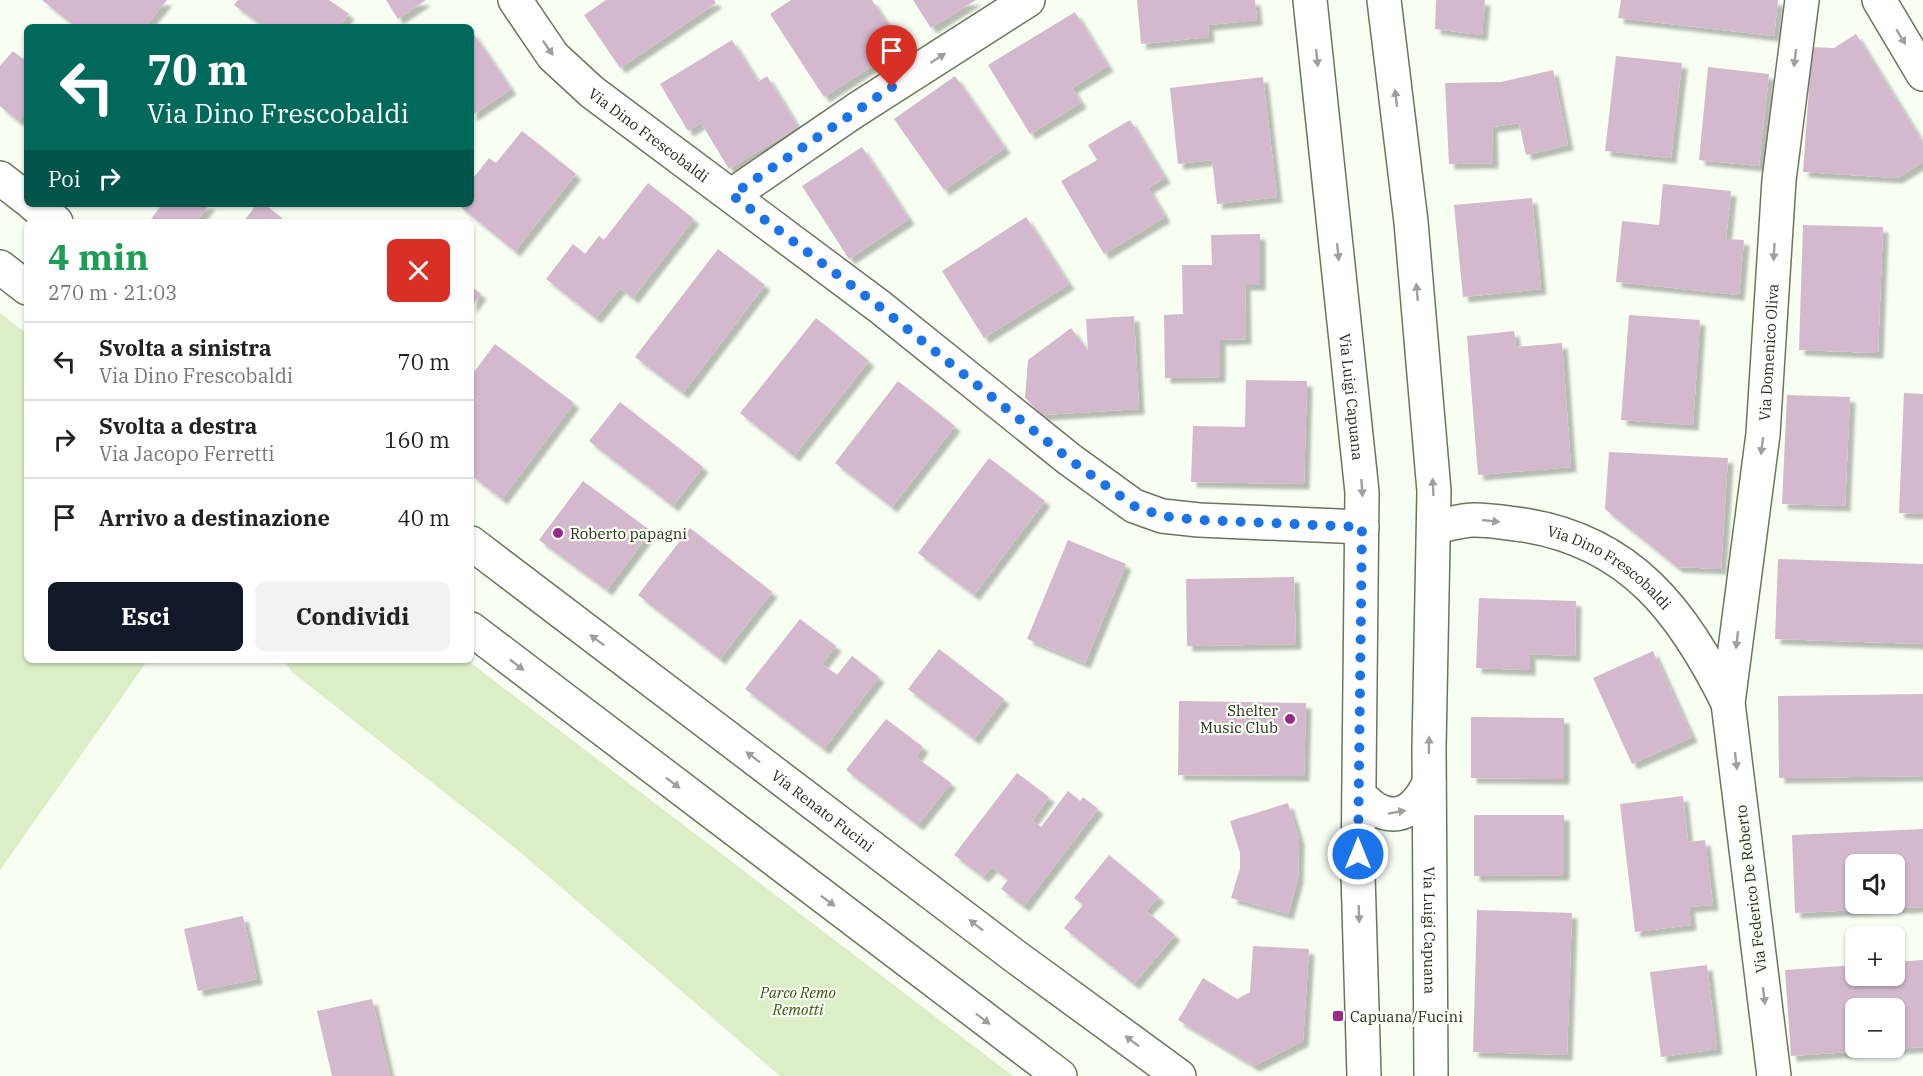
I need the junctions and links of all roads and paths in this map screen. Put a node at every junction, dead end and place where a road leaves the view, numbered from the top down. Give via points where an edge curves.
1 (515, 0) edge
2 (1028, 0) edge
3 (1310, 0) edge
4 (1384, 0) edge
5 (1802, 0) edge
6 (1879, 0) edge
7 (1923, 74) edge
8 (0, 178) edge
9 (732, 195) junction
10 (24, 197) edge
11 (37, 207) edge
12 (52, 219) edge
13 (0, 267) edge
14 (24, 286) edge
15 (1362, 527) junction
16 (1434, 527) junction
17 (474, 545) edge
18 (474, 631) edge
19 (1728, 703) junction
20 (1429, 783) junction
21 (1359, 794) junction
22 (1060, 1076) edge
23 (1179, 1076) edge
24 (1364, 1076) edge
25 (1431, 1076) edge
26 (1774, 1076) edge

1 -> 9 street, Via Dino Frescobaldi via 568,72
9 -> 2 street
3 -> 15 street, Via Luigi Capuana via 1361,481
16 -> 4 street, Via Luigi Capuana via 1411,222
5 -> 19 street, Via Domenico Oliva via 1779,180 1763,434
6 -> 7 street
8 - 10 street
9 - 15 street, Via Dino Frescobaldi via 1134,506 1162,516 1199,520
11 - 12 street
13 - 14 street
15 - 21 street, Via Luigi Capuana
16 -> 19 street, Via Dino Frescobaldi via 1474,520 1533,527 1577,539 1615,557 1655,591 1684,626
20 -> 16 street, Via Luigi Capuana
23 -> 17 street, Via Renato Fucini
18 -> 22 street
19 -> 26 street, Via Federico De Roberto
21 -> 20 street via 1374,809 1395,814 1419,802
20 - 25 street, Via Luigi Capuana
21 -> 24 street, Via Luigi Capuana

